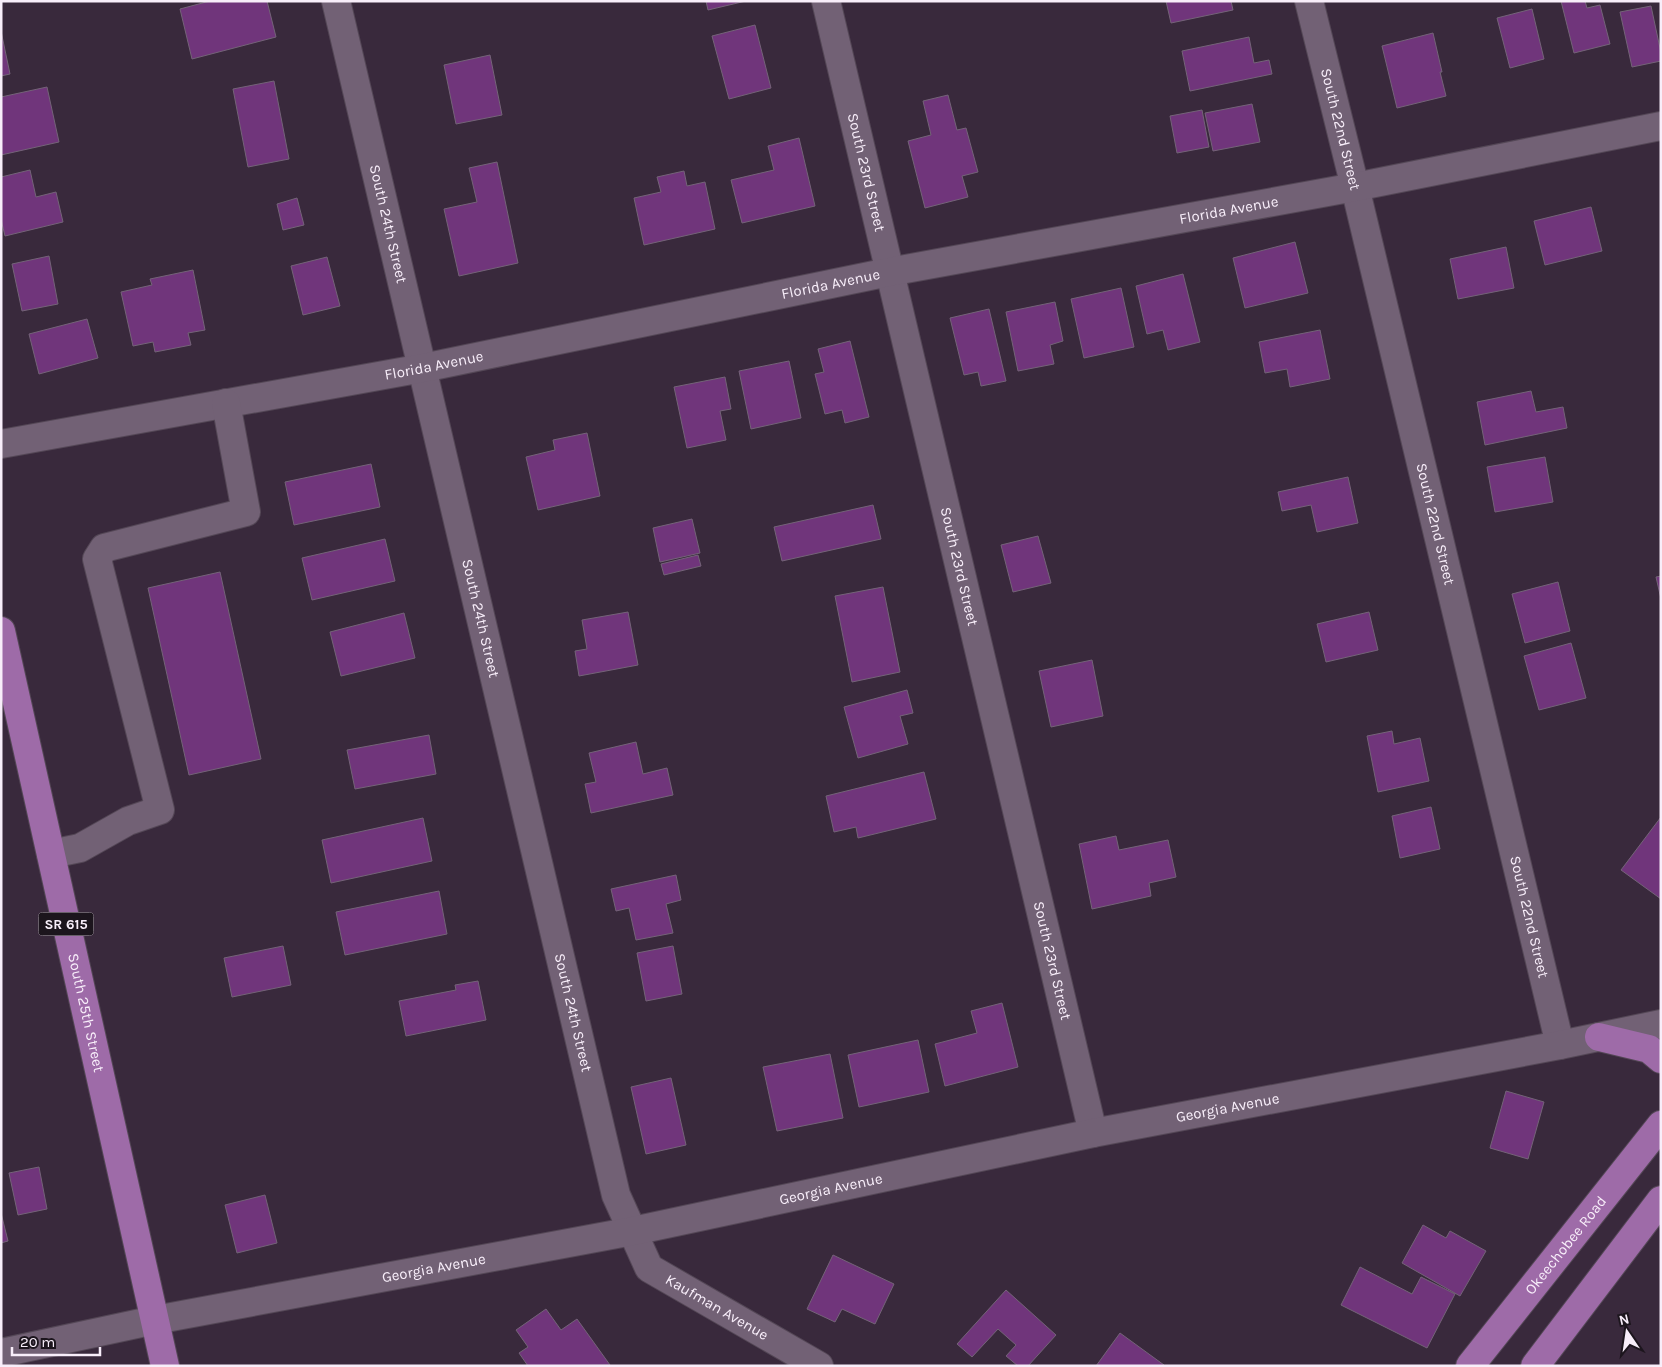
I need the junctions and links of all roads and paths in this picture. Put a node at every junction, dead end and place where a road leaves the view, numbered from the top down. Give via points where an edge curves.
1 (336, 1) edge
2 (826, 1) edge
3 (1309, 1) edge
4 (1661, 126) edge
5 (1355, 187) junction
6 (890, 272) junction
7 (423, 368) junction
8 (226, 403) junction
9 (1, 444) edge
10 (1, 631) edge
11 (51, 854) junction
12 (1659, 1022) edge
13 (1599, 1037) junction
14 (1560, 1045) junction
15 (1661, 1059) edge
16 (1661, 1125) edge
17 (1093, 1133) junction
18 (1661, 1200) edge
19 (633, 1231) junction
20 (155, 1320) junction
21 (1, 1353) edge
22 (165, 1366) edge
23 (819, 1366) edge
24 (1470, 1366) edge
25 (1535, 1366) edge

1 - 7 street, South 24th Street
2 - 6 street, South 23rd Street
3 - 5 street, South 22nd Street
4 - 5 street, Florida Avenue
5 - 6 street, Florida Avenue
5 - 14 street, South 22nd Street
6 - 7 street, Florida Avenue
6 - 17 street, South 23rd Street
7 - 8 street, Florida Avenue
7 - 19 street, South 24th Street via 616,1195
8 - 9 street, Florida Avenue
8 - 11 street via 246,512 104,548 97,559 160,810 128,821 80,848
10 - 11 main road, South 25th Street / SR 615
11 - 20 main road, South 25th Street / SR 615
12 - 13 street, Georgia Avenue
13 - 14 street, Georgia Avenue
13 - 15 main road via 1649,1049
14 - 17 street, Georgia Avenue
16 - 24 main road, Okeechobee Road
17 - 19 street, Georgia Avenue
18 - 25 main road
19 - 20 street, Georgia Avenue
19 - 23 street, Kaufman Avenue via 649,1268
20 - 21 street, Georgia Avenue
20 - 22 main road, South 25th Street / SR 615

